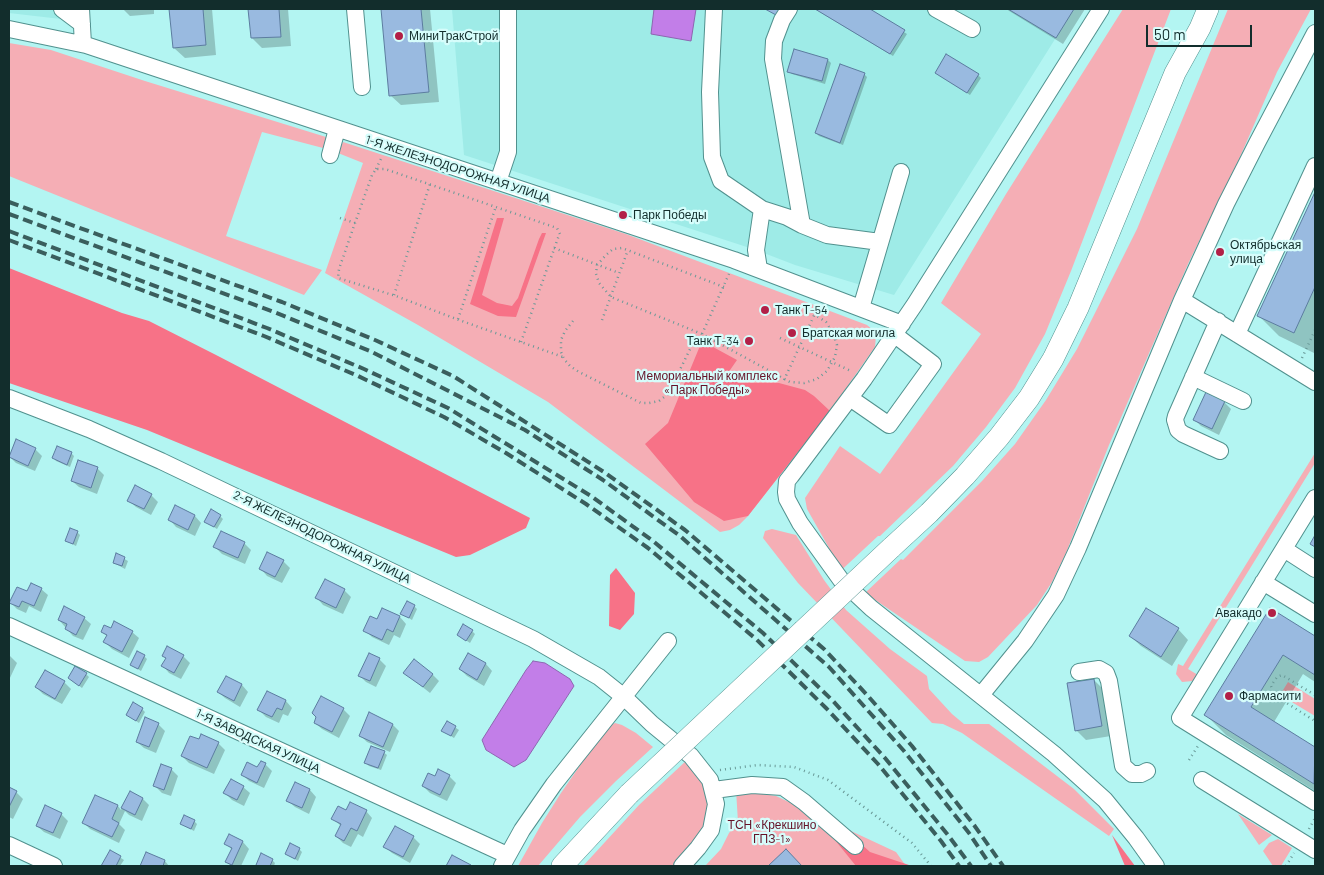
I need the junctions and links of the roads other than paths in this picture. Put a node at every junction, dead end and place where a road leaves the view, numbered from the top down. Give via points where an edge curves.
1 (62, 9) edge
2 (355, 9) edge
3 (508, 9) edge
4 (714, 9) edge
5 (788, 9) edge
6 (936, 9) edge
7 (1101, 9) edge
8 (1192, 9) edge
9 (1208, 9) edge
10 (82, 16) edge
11 (9, 29) edge
12 (972, 29) dead end
13 (1315, 33) edge
14 (83, 44) junction
15 (1176, 72) junction
16 (362, 87) dead end
17 (337, 129) junction
18 (330, 155) dead end
19 (1315, 166) edge
20 (901, 172) dead end
21 (498, 182) junction
22 (762, 209) junction
23 (802, 225) junction
24 (880, 242) junction
25 (759, 269) junction
26 (1182, 300) junction
27 (861, 308) junction
28 (1218, 321) junction
29 (899, 329) junction
30 (1237, 334) junction
31 (1193, 377) junction
32 (1315, 382) edge
33 (9, 398) edge
34 (850, 398) junction
35 (1243, 401) dead end
36 (1220, 451) dead end
37 (1315, 498) edge
38 (1284, 549) junction
39 (1315, 569) edge
40 (1263, 582) junction
41 (1315, 614) edge
42 (9, 626) edge
43 (668, 641) dead end
44 (1079, 672) dead end
45 (981, 695) junction
46 (624, 697) junction
47 (1146, 771) dead end
48 (1202, 780) dead end
49 (714, 790) junction
50 (1315, 802) edge
51 (9, 845) edge
52 (855, 846) dead end
53 (1315, 850) edge
54 (504, 861) edge
55 (54, 866) edge
56 (562, 866) edge
57 (682, 866) edge
58 (1156, 866) edge

1 - 10 street
2 - 16 street
3 - 21 street via 508,152
4 - 22 street via 710,92 712,157 721,182
5 - 23 street via 774,41 773,59
6 - 12 street
7 - 29 street
8 - 15 main road
9 - 15 main road
10 - 14 street
11 - 14 street, 1-Я ЖЕЛЕЗНОДОРОЖНАЯ УЛИЦА
13 - 26 street via 1248,160
14 - 17 street, 1-Я ЖЕЛЕЗНОДОРОЖНАЯ УЛИЦА
15 - 56 main road, bridge via 1078,308 1029,398 999,437 935,507 629,794
17 - 18 street
17 - 21 street, 1-Я ЖЕЛЕЗНОДОРОЖНАЯ УЛИЦА
19 - 30 street
20 - 24 street
21 - 25 street, 1-Я ЖЕЛЕЗНОДОРОЖНАЯ УЛИЦА
22 - 23 street
22 - 25 street via 756,250
23 - 24 street via 827,235
24 - 27 street
25 - 27 street, 1-Я ЖЕЛЕЗНОДОРОЖНАЯ УЛИЦА
26 - 28 street
26 - 45 street via 1056,595 1025,641
27 - 29 street, 1-Я ЖЕЛЕЗНОДОРОЖНАЯ УЛИЦА
28 - 30 street
28 - 31 street
29 - 34 street
29 - 34 street, 1-Я ЖЕЛЕЗНОДОРОЖНАЯ УЛИЦА via 933,364 889,425
30 - 32 street
31 - 35 street
31 - 36 street via 1176,416 1176,425 1183,434
33 - 46 street, 2-Я ЖЕЛЕЗНОДОРОЖНАЯ УЛИЦА via 161,460 533,639 599,677
34 - 45 street via 791,476 786,486 787,499 841,580 871,608
37 - 38 street
38 - 39 street
38 - 40 street
40 - 41 street
40 - 50 street via 1180,718
42 - 54 street, 1-Я ЗАВОДСКАЯ УЛИЦА
43 - 46 street
44 - 47 street via 1099,669 1106,673 1123,766 1132,774
45 - 58 street via 1105,800
46 - 49 street, 2-Я ЖЕЛЕЗНОДОРОЖНАЯ УЛИЦА via 691,756 706,773
46 - 54 street via 554,784
48 - 53 street
49 - 52 street via 752,785 784,787
49 - 57 street via 716,804 710,830
51 - 55 street

